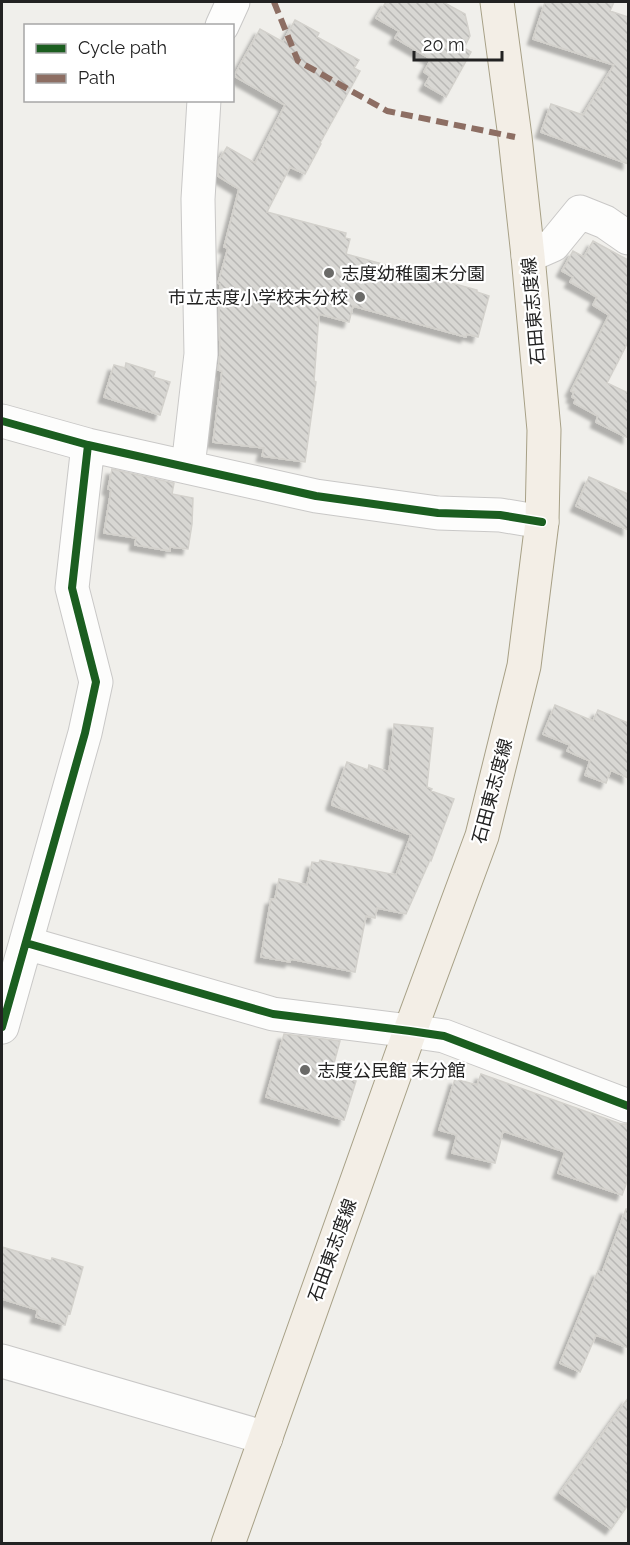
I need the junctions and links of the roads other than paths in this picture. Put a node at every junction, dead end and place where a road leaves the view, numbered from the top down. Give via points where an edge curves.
1 (233, 2) edge
2 (497, 2) edge
3 (223, 24) edge
4 (204, 102) edge
5 (628, 238) edge
6 (528, 256) junction
7 (2, 421) edge
8 (88, 446) junction
9 (188, 467) junction
10 (542, 522) junction
11 (26, 943) junction
12 (2, 1027) edge
13 (410, 1031) junction
14 (628, 1106) edge
15 (2, 1361) edge
16 (266, 1438) junction
17 (228, 1544) edge

1 - 3 street
2 - 6 main road, 石田東志度線
4 - 9 street via 198,208 201,354
5 - 6 street via 605,222 580,212 553,245
6 - 10 main road, 石田東志度線 via 544,430
7 - 8 street
8 - 9 street
8 - 11 street via 72,588 96,682
9 - 10 street via 316,496
10 - 13 main road, 石田東志度線 via 524,666 482,836
11 - 12 street
11 - 13 street via 273,1014
13 - 14 street via 444,1036
13 - 16 main road, 石田東志度線
15 - 16 street
16 - 17 main road, 石田東志度線

